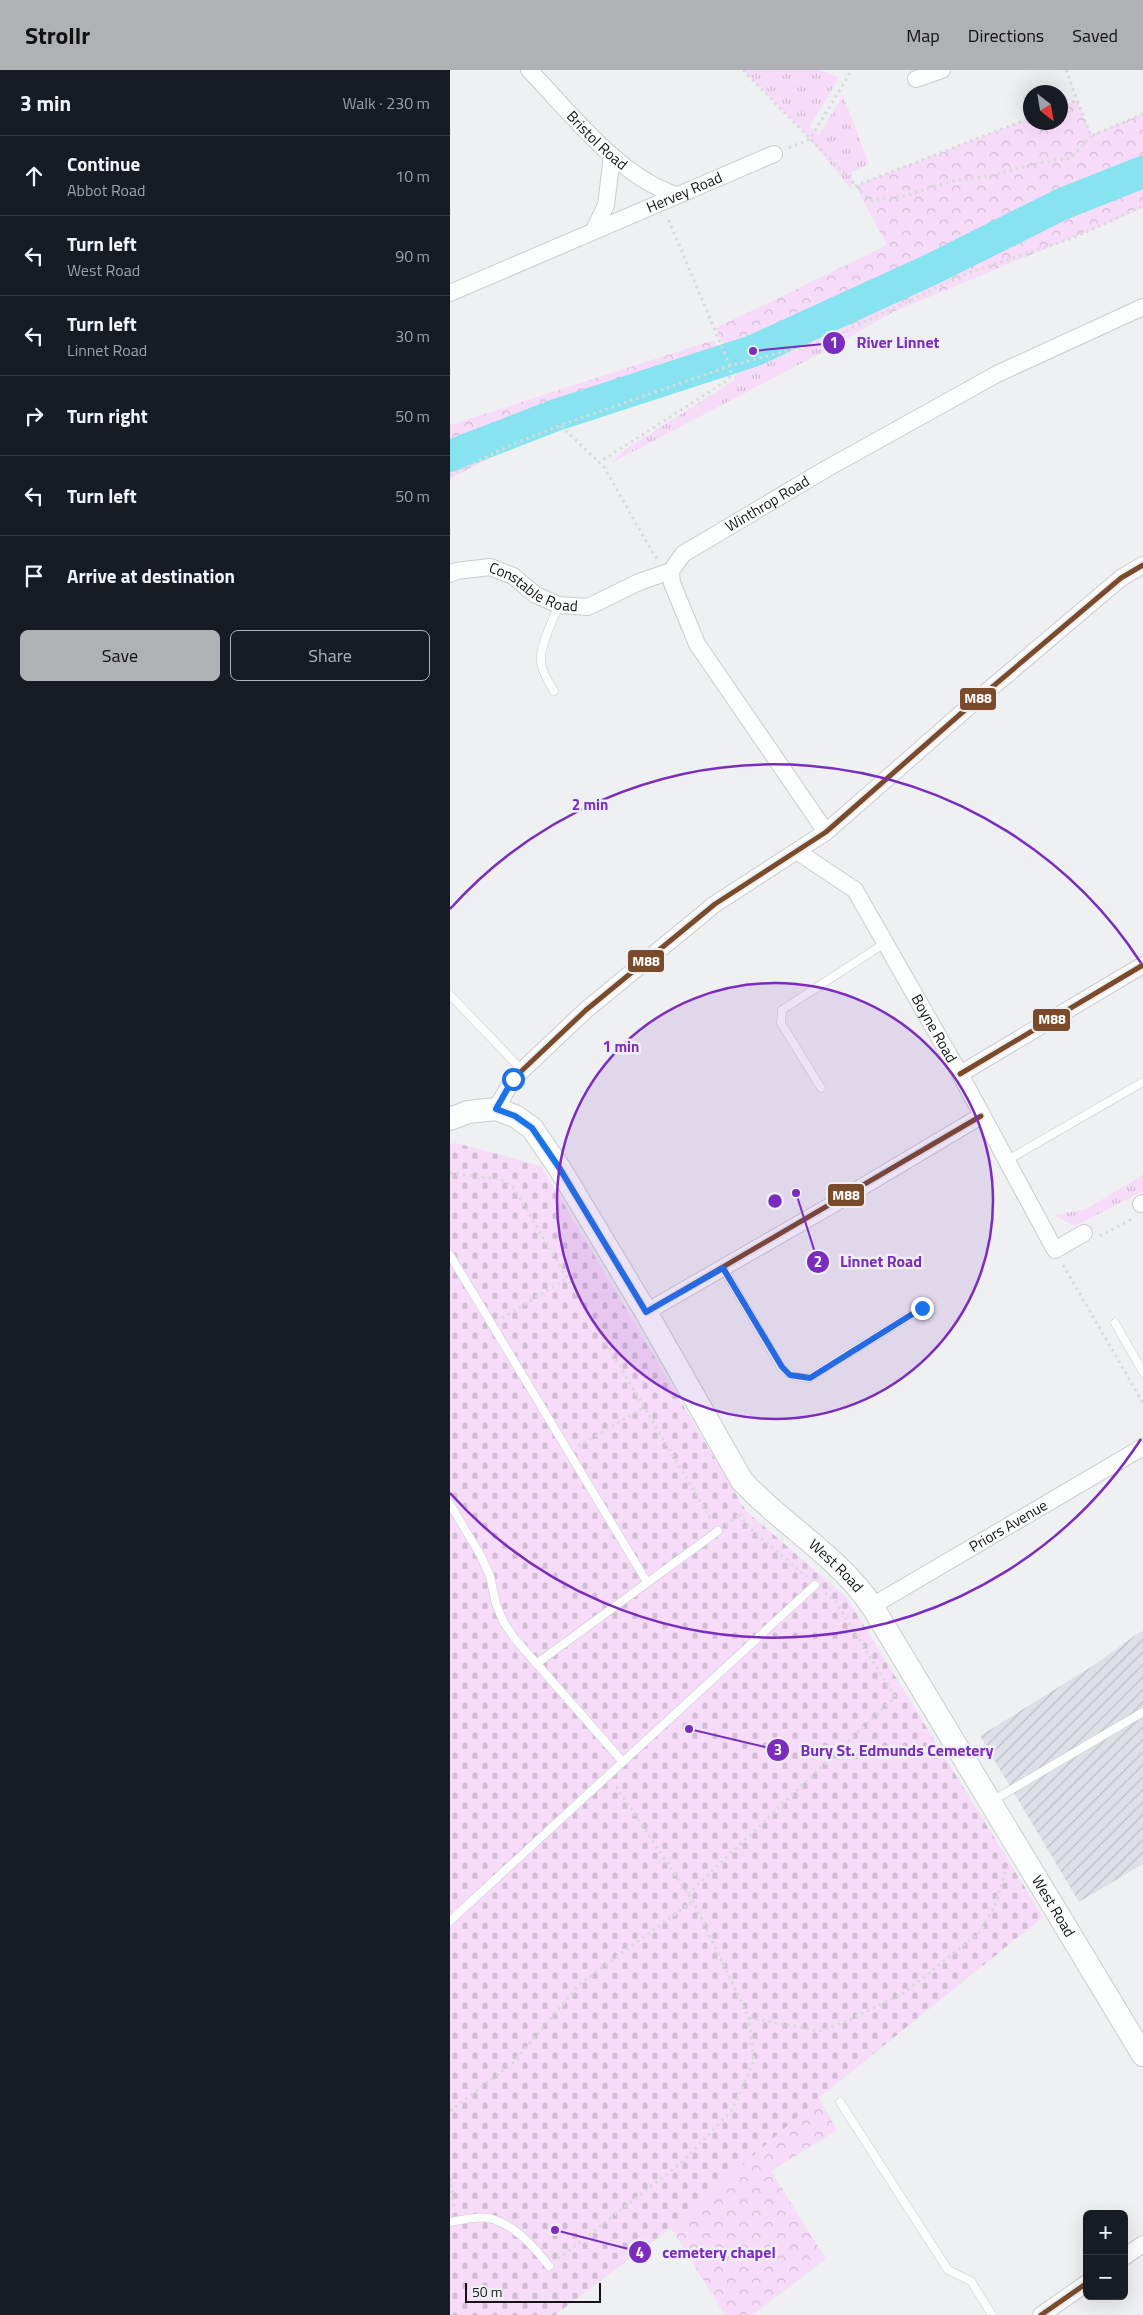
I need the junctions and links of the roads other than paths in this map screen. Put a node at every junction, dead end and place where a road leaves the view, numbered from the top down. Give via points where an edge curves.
1 (529, 70) edge
2 (942, 70) edge
3 (916, 79) dead end
4 (774, 154) road end
5 (612, 156) junction
6 (668, 198) junction
7 (594, 230) junction
8 (450, 294) edge
9 (1143, 307) edge
10 (1143, 565) edge
11 (671, 571) junction
12 (450, 574) edge
13 (559, 605) junction
14 (554, 691) dead end
15 (826, 832) junction
16 (798, 852) junction
17 (885, 943) junction
18 (1143, 965) edge
19 (450, 995) edge
20 (522, 1070) junction
21 (960, 1074) junction
22 (1143, 1082) edge
23 (821, 1088) dead end
24 (496, 1109) junction
25 (981, 1116) junction
26 (450, 1119) edge
27 (1006, 1161) junction
28 (1084, 1233) road end
29 (450, 1255) edge
30 (723, 1268) junction
31 (922, 1308) dead end
32 (646, 1312) junction
33 (1115, 1323) dead end
34 (1143, 1372) edge
35 (1143, 1447) edge
36 (450, 1504) edge
37 (718, 1531) road end
38 (647, 1582) junction
39 (815, 1585) road end
40 (872, 1606) junction
41 (536, 1664) junction
42 (1143, 1712) edge
43 (624, 1762) junction
44 (991, 1802) junction
45 (450, 1920) edge
46 (1143, 2055) edge
47 (840, 2102) dead end
48 (452, 2222) edge
49 (1143, 2244) edge
50 (1127, 2255) edge
51 (549, 2266) road end
52 (1083, 2286) edge
53 (992, 2315) edge
54 (1041, 2315) edge

1 - 5 street, Bristol Road
2 - 3 street
4 - 6 street, Hervey Road
5 - 6 street, Bristol Road
5 - 7 street via 606,205
6 - 7 street, Hervey Road
7 - 8 street, Hervey Road
9 - 11 street, Winthrop Road via 997,374 826,469 683,554
10 - 15 street via 1098,597
11 - 13 street, Constable Road via 638,582 588,607
11 - 15 street via 672,583 697,644
12 - 13 street, Constable Road via 490,566 513,576 536,595
13 - 14 lane via 540,660
15 - 16 street
16 - 17 street, Boyne Road via 855,890
16 - 20 street via 715,904 586,1010
17 - 21 street, Boyne Road
17 - 23 lane via 782,1010 781,1022
18 - 21 street
19 - 20 lane
20 - 24 street
21 - 25 street, Boyne Road
22 - 27 lane
24 - 26 street via 468,1112
24 - 32 street, West Road via 515,1116 532,1128
25 - 27 street, Boyne Road
25 - 30 street
27 - 28 street, Boyne Road via 1055,1250
29 - 38 lane
30 - 31 lane via 782,1367 798,1378 810,1378
30 - 32 street
32 - 40 street, West Road via 742,1481 761,1502 860,1589
33 - 34 lane
35 - 40 street, Priors Avenue
36 - 41 lane via 481,1556 504,1623
37 - 38 lane
38 - 41 lane
39 - 43 lane
40 - 44 street, West Road
41 - 43 lane
42 - 44 lane
43 - 45 lane
44 - 46 street, West Road
47 - 53 lane via 948,2270 970,2281
48 - 51 lane via 488,2218 512,2229 537,2250
49 - 50 street
52 - 54 street

